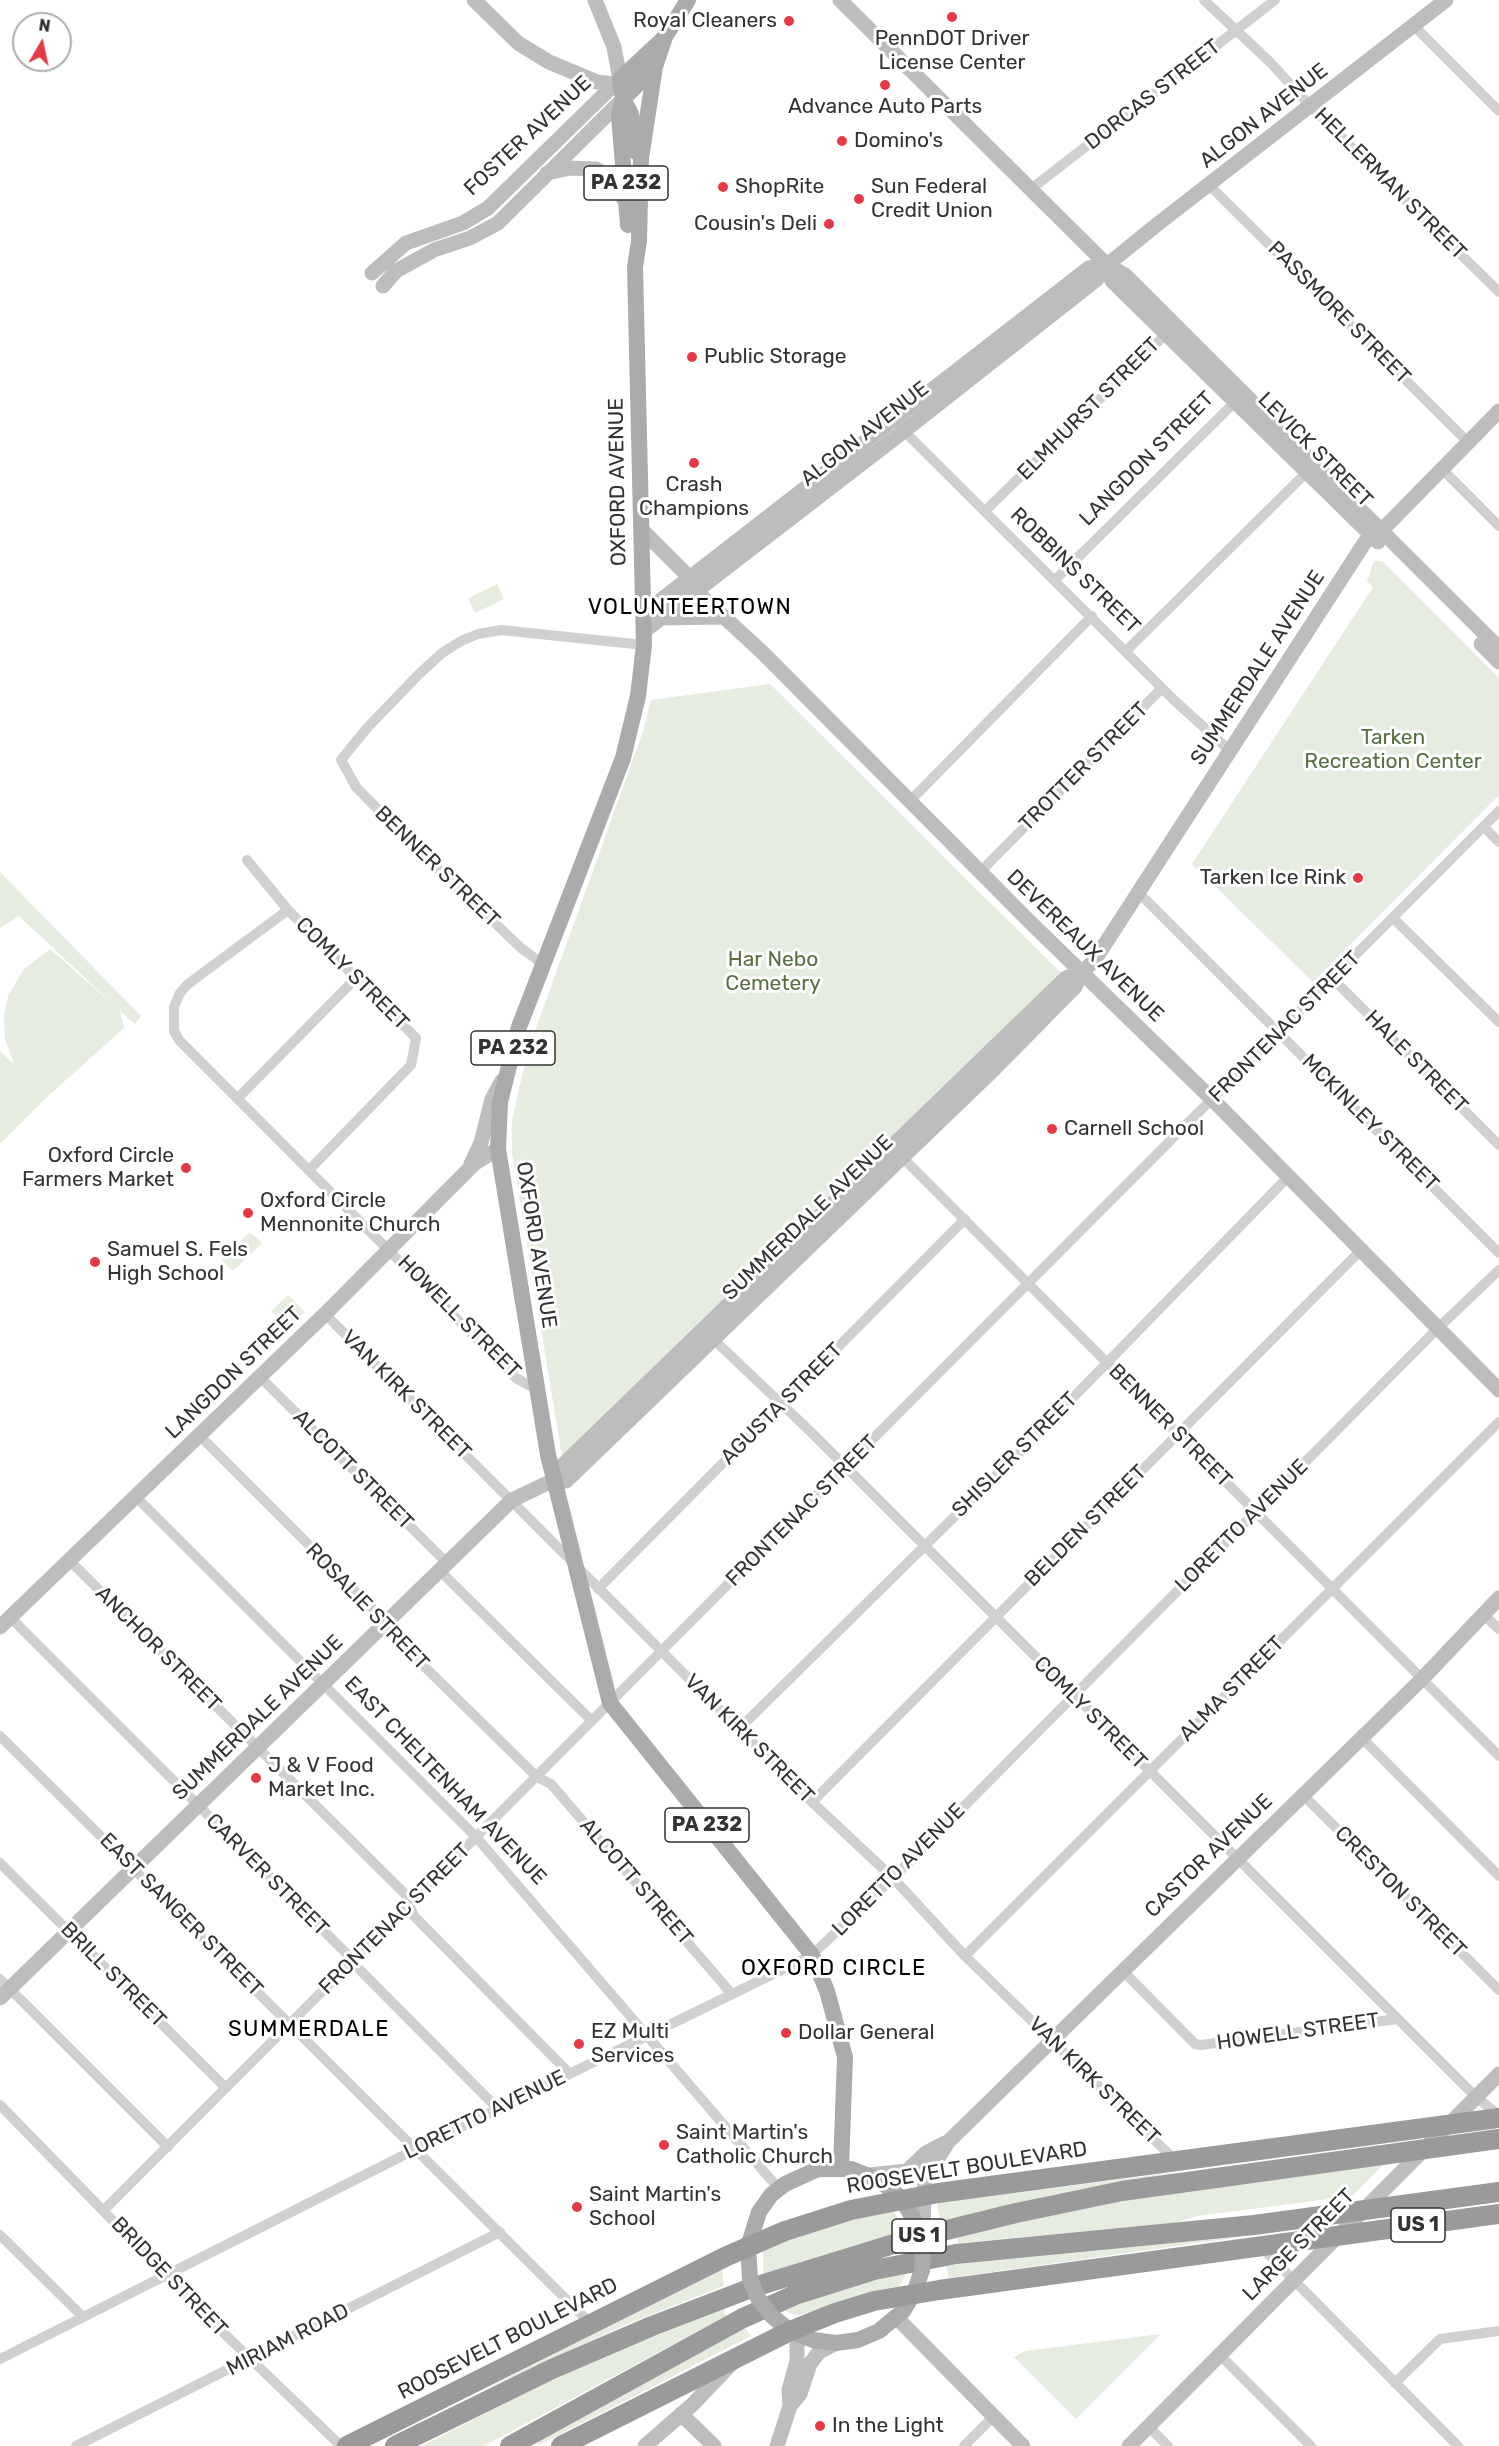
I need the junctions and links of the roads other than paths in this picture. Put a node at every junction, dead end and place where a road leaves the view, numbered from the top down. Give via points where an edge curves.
1 (474, 0) edge
2 (595, 0) edge
3 (688, 0) edge
4 (840, 0) edge
5 (1204, 0) edge
6 (1275, 0) edge
7 (1446, 0) edge
8 (1413, 26) junction
9 (1236, 30) junction
10 (665, 37) junction
11 (655, 67) junction
12 (619, 88) junction
13 (1311, 107) junction
14 (1499, 111) edge
15 (547, 173) junction
16 (1209, 185) junction
17 (639, 186) junction
18 (1031, 189) junction
19 (628, 207) junction
20 (1107, 265) junction
21 (635, 267) junction
22 (372, 273) dead end
23 (383, 286) dead end
24 (1499, 292) edge
25 (1167, 333) junction
26 (1240, 397) junction
27 (1498, 414) edge
28 (899, 425) junction
29 (1467, 441) junction
30 (1441, 468) junction
31 (1306, 472) junction
32 (985, 511) junction
33 (1499, 526) edge
34 (643, 531) junction
35 (1376, 532) junction
36 (1055, 580) junction
37 (693, 585) junction
38 (643, 614) junction
39 (1092, 616) junction
40 (722, 617) junction
41 (660, 618) junction
42 (644, 638) junction
43 (1499, 648) edge
44 (1127, 650) junction
45 (1499, 662) edge
46 (1162, 688) junction
47 (1229, 750) junction
48 (910, 801) junction
49 (1499, 811) edge
50 (1484, 827) junction
51 (1499, 842) edge
52 (247, 860) dead end
53 (980, 872) junction
54 (1138, 892) junction
55 (288, 910) junction
56 (1393, 918) junction
57 (543, 964) junction
58 (1082, 972) junction
59 (357, 977) junction
60 (1332, 978) junction
61 (1499, 1022) edge
62 (1279, 1032) junction
63 (506, 1072) junction
64 (238, 1098) junction
65 (1213, 1100) junction
66 (1499, 1145) edge
67 (498, 1149) junction
68 (897, 1152) junction
69 (310, 1169) junction
70 (468, 1169) junction
71 (1288, 1177) junction
72 (965, 1219) junction
73 (390, 1249) junction
74 (1361, 1250) junction
75 (1499, 1253) edge
76 (1499, 1270) edge
77 (1028, 1284) junction
78 (325, 1314) junction
79 (1439, 1327) junction
80 (709, 1334) junction
81 (1107, 1363) junction
82 (260, 1377) junction
83 (536, 1389) junction
84 (1499, 1390) edge
85 (782, 1404) junction
86 (1499, 1422) edge
87 (1177, 1434) junction
88 (199, 1436) junction
89 (845, 1467) junction
90 (554, 1480) junction
91 (136, 1497) junction
92 (512, 1500) junction
93 (1256, 1512) junction
94 (923, 1545) junction
95 (70, 1561) junction
96 (574, 1562) junction
97 (443, 1567) junction
98 (598, 1589) junction
99 (1333, 1590) junction
100 (1499, 1598) edge
101 (1483, 1614) junction
102 (996, 1618) junction
103 (5, 1622) edge
104 (383, 1626) junction
105 (1499, 1629) edge
106 (663, 1652) junction
107 (1422, 1679) junction
108 (323, 1685) junction
109 (1072, 1695) junction
110 (610, 1703) junction
111 (592, 1721) junction
112 (739, 1729) junction
113 (0, 1736) edge
114 (1361, 1737) junction
115 (257, 1748) junction
116 (1499, 1756) edge
117 (1149, 1772) junction
118 (537, 1777) junction
119 (1302, 1794) junction
120 (812, 1802) junction
121 (197, 1806) junction
122 (476, 1837) junction
123 (1237, 1858) junction
124 (0, 1863) edge
125 (134, 1869) junction
126 (1499, 1876) edge
127 (893, 1878) junction
128 (409, 1904) junction
129 (68, 1931) junction
130 (812, 1955) junction
131 (965, 1956) junction
132 (352, 1962) junction
133 (1122, 1970) junction
134 (3, 1988) edge
135 (1499, 1990) edge
136 (731, 1993) junction
137 (1397, 2019) junction
138 (291, 2024) junction
139 (647, 2035) junction
140 (1051, 2038) junction
141 (569, 2073) junction
142 (1499, 2074) edge
143 (226, 2088) junction
144 (1476, 2097) junction
145 (0, 2105) edge
146 (498, 2109) junction
147 (1499, 2116) edge
148 (1449, 2124) junction
149 (1499, 2139) edge
150 (948, 2142) junction
151 (168, 2147) junction
152 (416, 2149) junction
153 (1425, 2149) junction
154 (1176, 2161) junction
155 (841, 2168) junction
156 (868, 2175) junction
157 (778, 2189) junction
158 (1499, 2192) edge
159 (923, 2195) junction
160 (902, 2199) junction
161 (104, 2210) junction
162 (1363, 2211) junction
163 (1499, 2214) edge
164 (920, 2226) junction
165 (500, 2232) junction
166 (0, 2235) edge
167 (1338, 2236) junction
168 (1261, 2246) junction
169 (748, 2247) junction
170 (167, 2276) junction
171 (1293, 2280) junction
172 (914, 2294) junction
173 (83, 2317) junction
174 (897, 2318) junction
175 (591, 2324) junction
176 (1499, 2331) edge
177 (794, 2333) junction
178 (836, 2343) junction
179 (1219, 2354) junction
180 (1, 2356) edge
181 (739, 2357) junction
182 (250, 2359) junction
183 (1395, 2383) junction
184 (790, 2406) junction
185 (681, 2414) junction
186 (994, 2416) junction
187 (1149, 2427) junction
188 (76, 2446) edge
189 (340, 2446) edge
190 (347, 2446) edge
191 (395, 2446) edge
192 (510, 2446) edge
193 (561, 2446) edge
194 (645, 2446) edge
195 (714, 2446) edge
196 (777, 2446) edge
197 (964, 2446) edge
198 (1023, 2446) edge
199 (1129, 2446) edge
200 (1168, 2446) edge
201 (1311, 2446) edge
202 (1458, 2446) edge

1 - 12 street via 518,43 549,62
2 - 12 street via 614,47
3 - 10 main road, OXFORD AVENUE / PA 232
4 - 18 street, LEVICK STREET
5 - 9 street, HELLERMAN STREET
6 - 9 street, DORCAS STREET
7 - 8 street, ALGON AVENUE
8 - 13 street, ALGON AVENUE
8 - 14 street
9 - 13 street, HELLERMAN STREET
9 - 18 street, DORCAS STREET
10 - 11 main road, OXFORD AVENUE / PA 232
10 - 12 main road, OXFORD AVENUE / PA 232
11 - 12 main road, OXFORD AVENUE
11 - 17 main road, OXFORD AVENUE / PA 232
12 - 15 street, FOSTER AVENUE
12 - 17 main road via 631,114
12 - 19 main road, OXFORD AVENUE / PA 232
12 - 22 street, FOSTER AVENUE via 595,101 488,208 463,223 406,243
13 - 16 street, ALGON AVENUE
13 - 24 street, HELLERMAN STREET
15 - 19 street via 570,168 596,169 611,178
15 - 23 street, FOSTER AVENUE via 498,223 434,250 396,271
16 - 20 street, ALGON AVENUE
16 - 29 street, PASSMORE STREET
17 - 21 main road, OXFORD AVENUE / PA 232
18 - 20 street, LEVICK STREET
19 - 21 main road, OXFORD AVENUE / PA 232 via 629,242
20 - 25 street, LEVICK STREET via 1112,281
20 - 26 street, LEVICK STREET via 1125,275
20 - 28 street, ALGON AVENUE via 1089,268
21 - 34 main road, OXFORD AVENUE / PA 232
25 - 26 street, LEVICK STREET
25 - 32 street, ELMHURST STREET
26 - 31 street, LEVICK STREET
26 - 35 street, LEVICK STREET
26 - 36 street, LANGDON STREET
27 - 29 street, SUMMERDALE AVENUE
28 - 32 street, ROBBINS STREET
28 - 37 street, ALGON AVENUE
29 - 30 street, SUMMERDALE AVENUE
30 - 33 street
30 - 35 street, SUMMERDALE AVENUE
31 - 35 street, LEVICK STREET
31 - 44 street
32 - 36 street, ROBBINS STREET
34 - 37 street, DEVEREAUX AVENUE
34 - 38 main road, OXFORD AVENUE / PA 232
35 - 43 street, LEVICK STREET
35 - 45 street, LEVICK STREET
35 - 47 street, SUMMERDALE AVENUE via 1365,542
36 - 39 street, ROBBINS STREET
37 - 38 street, ALGON AVENUE
37 - 40 street, DEVEREAUX AVENUE
37 - 41 street, ALGON AVENUE
38 - 42 main road, OXFORD AVENUE / PA 232
39 - 44 street, ROBBINS STREET
39 - 48 street
40 - 41 street
40 - 48 street, DEVEREAUX AVENUE
41 - 42 street, ALGON AVENUE
42 - 57 main road, OXFORD AVENUE / PA 232 via 631,734
42 - 57 street, BENNER STREET via 501,630 478,634 442,653 419,674 341,760 356,787 404,836 506,935
44 - 46 street, ROBBINS STREET
46 - 47 street, ROBBINS STREET
46 - 53 street, TROTTER STREET
47 - 54 street, SUMMERDALE AVENUE
48 - 53 street, DEVEREAUX AVENUE
49 - 50 street, FRONTENAC STREET
50 - 51 street
50 - 56 street, FRONTENAC STREET
52 - 55 street
53 - 58 street, DEVEREAUX AVENUE
54 - 58 street, SUMMERDALE AVENUE via 1094,961
54 - 62 street, MCKINLEY STREET
55 - 59 street, COMLY STREET
55 - 64 street, HOWELL STREET via 188,984 174,1007 172,1022 179,1040
56 - 60 street, FRONTENAC STREET
56 - 61 street
57 - 63 main road, OXFORD AVENUE / PA 232
58 - 65 street, DEVEREAUX AVENUE
58 - 68 street, SUMMERDALE AVENUE via 1075,987
59 - 64 street
59 - 69 street, COMLY STREET via 416,1038 411,1065
60 - 62 street, FRONTENAC STREET
60 - 66 street, HALE STREET
62 - 65 street, FRONTENAC STREET
62 - 75 street, MCKINLEY STREET
63 - 67 main road, OXFORD AVENUE / PA 232
63 - 70 street via 492,1099 481,1143
64 - 69 street, HOWELL STREET
65 - 71 street, DEVEREAUX AVENUE
65 - 77 street, FRONTENAC STREET
67 - 70 street, LANGDON STREET
67 - 83 main road, OXFORD AVENUE / PA 232
68 - 72 street, BENNER STREET
68 - 80 street, SUMMERDALE AVENUE
69 - 73 street, HOWELL STREET
70 - 73 street, LANGDON STREET
71 - 74 street, DEVEREAUX AVENUE
71 - 81 street, SHISLER STREET
72 - 77 street, BENNER STREET
72 - 85 street, AGUSTA STREET
73 - 78 street, LANGDON STREET
73 - 83 street, HOWELL STREET via 516,1378
74 - 79 street, DEVEREAUX AVENUE
74 - 87 street, BELDEN STREET
76 - 79 street, LORETTO AVENUE
77 - 81 street, BENNER STREET
77 - 89 street, FRONTENAC STREET
78 - 82 street, LANGDON STREET
78 - 92 street, VAN KIRK STREET
79 - 84 street, DEVEREAUX AVENUE
79 - 93 street, LORETTO AVENUE
80 - 85 street, COMLY STREET
80 - 90 street, SUMMERDALE AVENUE via 566,1481
81 - 87 street, BENNER STREET
81 - 94 street, SHISLER STREET
82 - 88 street, LANGDON STREET
82 - 97 street, ALCOTT STREET
83 - 90 main road, OXFORD AVENUE / PA 232
85 - 89 street, COMLY STREET
85 - 98 street, AGUSTA STREET
86 - 99 street, ALMA STREET
87 - 93 street, BENNER STREET
87 - 102 street, BELDEN STREET
88 - 91 street, LANGDON STREET
88 - 104 street, ROSALIE STREET via 379,1615
89 - 94 street, COMLY STREET
89 - 106 street, FRONTENAC STREET
90 - 92 street, SUMMERDALE AVENUE
90 - 96 main road, OXFORD AVENUE / PA 232
91 - 95 street, LANGDON STREET
91 - 108 street, EAST CHELTENHAM AVENUE
92 - 96 street, VAN KIRK STREET
92 - 97 street, SUMMERDALE AVENUE
93 - 99 street, BENNER STREET
93 - 109 street, LORETTO AVENUE
94 - 102 street, COMLY STREET
94 - 112 street, SHISLER STREET
95 - 103 street, LANGDON STREET
95 - 115 street, ANCHOR STREET
96 - 98 street, VAN KIRK STREET
96 - 110 main road, OXFORD AVENUE / PA 232
97 - 104 street, SUMMERDALE AVENUE
97 - 111 street, ALCOTT STREET
98 - 106 street, VAN KIRK STREET
99 - 107 street, BENNER STREET
99 - 117 street, ALMA STREET
100 - 101 street, CASTOR AVENUE
101 - 105 street
101 - 107 street, CASTOR AVENUE
102 - 109 street, COMLY STREET
102 - 120 street, BELDEN STREET
103 - 121 street, CARVER STREET
104 - 108 street, SUMMERDALE AVENUE
104 - 118 street, ROSALIE STREET
106 - 110 street, FRONTENAC STREET
106 - 112 street, VAN KIRK STREET
107 - 114 street, CASTOR AVENUE
107 - 116 street, BENNER STREET
108 - 115 street, SUMMERDALE AVENUE
108 - 122 street, EAST CHELTENHAM AVENUE
109 - 117 street, COMLY STREET
109 - 127 street, LORETTO AVENUE
110 - 111 street, FRONTENAC STREET
110 - 130 main road, OXFORD AVENUE / PA 232
111 - 118 street, FRONTENAC STREET
112 - 120 street, VAN KIRK STREET
113 - 125 street, EAST SANGER STREET
114 - 119 street, CASTOR AVENUE
114 - 126 street
115 - 121 street, SUMMERDALE AVENUE
115 - 128 street, ANCHOR STREET via 405,1894
117 - 123 street, COMLY STREET
117 - 131 street, ALMA STREET
118 - 122 street, FRONTENAC STREET
118 - 136 street, ALCOTT STREET via 551,1784
119 - 123 street, CASTOR AVENUE
119 - 135 street, CRESTON STREET
120 - 127 street, VAN KIRK STREET
121 - 125 street, SUMMERDALE AVENUE
121 - 132 street, CARVER STREET
122 - 128 street, FRONTENAC STREET
122 - 139 street, EAST CHELTENHAM AVENUE
123 - 133 street, CASTOR AVENUE
123 - 137 street, COMLY STREET
124 - 129 street, BRILL STREET
125 - 129 street, SUMMERDALE AVENUE
125 - 138 street, EAST SANGER STREET
127 - 130 street, LORETTO AVENUE
127 - 131 street, VAN KIRK STREET
128 - 132 street, FRONTENAC STREET
128 - 141 street, ANCHOR STREET via 414,1916
129 - 134 street, SUMMERDALE AVENUE
129 - 143 street, BRILL STREET
130 - 136 street, LORETTO AVENUE
130 - 155 main road, OXFORD AVENUE / PA 232 via 827,1991 845,2056
131 - 140 street, VAN KIRK STREET
132 - 138 street, FRONTENAC STREET
132 - 146 street, CARVER STREET
133 - 137 street, HOWELL STREET via 1201,2045
133 - 140 street, CASTOR AVENUE
134 - 151 street
136 - 139 street, LORETTO AVENUE
137 - 144 street, COMLY STREET
138 - 143 street, FRONTENAC STREET
138 - 152 street, EAST SANGER STREET
139 - 141 street, LORETTO AVENUE
139 - 157 street, EAST CHELTENHAM AVENUE
140 - 150 street, CASTOR AVENUE
140 - 154 street, VAN KIRK STREET
141 - 146 street, LORETTO AVENUE
142 - 144 street, LARGE STREET
143 - 151 street, FRONTENAC STREET
144 - 147 street, COMLY STREET
144 - 148 street, LARGE STREET
145 - 161 street, BRIDGE STREET
146 - 152 street, LORETTO AVENUE
147 - 148 highway, ROOSEVELT BOULEVARD / US 1
148 - 153 street, LARGE STREET
148 - 154 highway, ROOSEVELT BOULEVARD / US 1
149 - 153 highway, US 1
150 - 156 street, CASTOR AVENUE via 926,2153 907,2171
150 - 159 street, CASTOR AVENUE via 929,2171
151 - 161 street, FRONTENAC STREET
152 - 165 street, EAST SANGER STREET
152 - 170 street, LORETTO AVENUE
153 - 162 street, LARGE STREET
153 - 191 highway, US 1 via 1112,2193 962,2225 858,2254 754,2287 632,2334
154 - 159 highway, ROOSEVELT BOULEVARD / US 1
155 - 156 main road
155 - 157 main road via 819,2169
156 - 160 main road
157 - 169 main road via 759,2212
158 - 162 highway, US 1
159 - 160 highway, ROOSEVELT BOULEVARD / US 1
159 - 164 street, CASTOR AVENUE
160 - 164 main road
160 - 169 highway, ROOSEVELT BOULEVARD / US 1 via 827,2217
161 - 170 street, BRIDGE STREET
162 - 167 street, LARGE STREET
162 - 192 highway, US 1 via 956,2254 866,2272 751,2314
163 - 167 highway, US 1
164 - 172 main road, bridge via 922,2270
165 - 175 street, EAST SANGER STREET
165 - 182 street, MIRIAM ROAD
166 - 173 street
167 - 168 highway, US 1
167 - 171 street, LARGE STREET
168 - 171 street
168 - 172 highway, US 1
169 - 175 highway, ROOSEVELT BOULEVARD / US 1
169 - 177 main road, bridge via 750,2278 759,2300 771,2316
170 - 173 street, LORETTO AVENUE
170 - 182 street, BRIDGE STREET
171 - 179 street, LARGE STREET
171 - 183 street
172 - 174 main road
172 - 177 highway, US 1 via 854,2307
173 - 180 street, LORETTO AVENUE
174 - 178 main road via 869,2337
174 - 186 street
175 - 190 highway, ROOSEVELT BOULEVARD / US 1
176 - 183 street via 1440,2339
177 - 178 main road
177 - 181 highway, US 1
177 - 184 street via 797,2361 789,2391
178 - 184 street via 814,2357 800,2394
179 - 187 street, LARGE STREET
179 - 201 street
181 - 185 street
181 - 193 highway, US 1
182 - 188 street, MIRIAM ROAD
182 - 189 street, BRIDGE STREET
183 - 202 street
184 - 196 street
185 - 194 street
185 - 195 street
186 - 197 street
186 - 198 street
187 - 199 street, LARGE STREET
187 - 200 street

